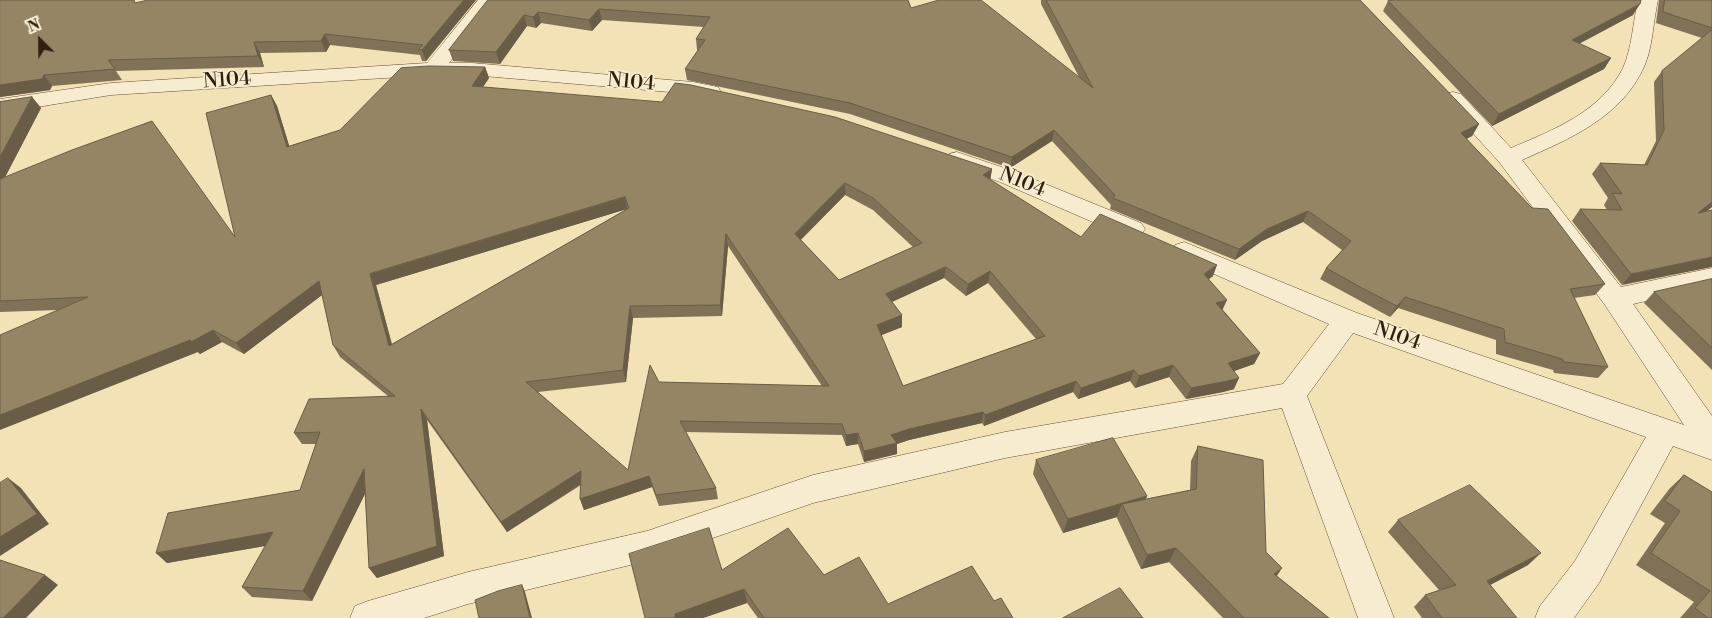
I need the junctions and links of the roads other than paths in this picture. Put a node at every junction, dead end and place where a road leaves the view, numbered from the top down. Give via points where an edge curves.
1 (488, 0) edge
2 (1648, 0) edge
3 (433, 69) junction
4 (1440, 86) edge
5 (730, 96) edge
6 (0, 106) edge
7 (934, 152) edge
8 (1508, 158) junction
9 (1712, 276) edge
10 (1615, 298) junction
11 (1347, 320) junction
12 (1292, 394) junction
13 (1666, 430) junction
14 (1712, 441) edge
15 (1712, 447) edge
16 (368, 618) edge
17 (1376, 618) edge
18 (1554, 618) edge

1 - 3 street
2 - 8 street via 1634,66 1615,96 1586,121
3 - 5 street, N104 / N104 via 693,88
3 - 6 street, N104 / N104 via 111,89
4 - 8 street
7 - 11 street, N104 / N104 via 1008,176
8 - 10 street
9 - 10 street
10 - 14 street
11 - 12 street
11 - 13 street, N104 / N104
12 - 16 street via 1005,445 813,489 646,546 468,588
12 - 17 street
13 - 15 street, N104 / N104
13 - 18 street via 1588,572

